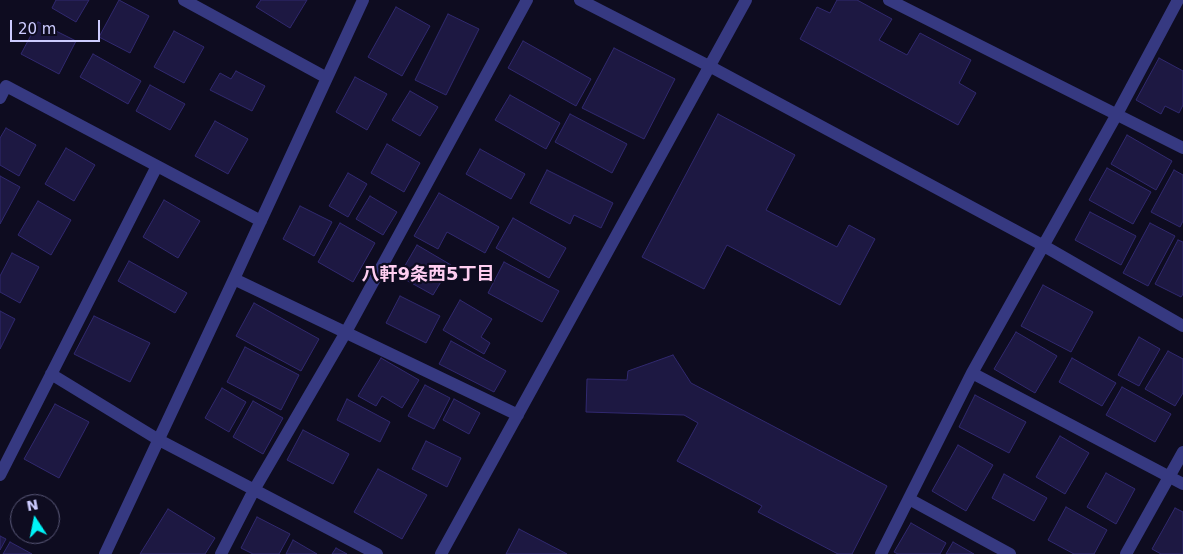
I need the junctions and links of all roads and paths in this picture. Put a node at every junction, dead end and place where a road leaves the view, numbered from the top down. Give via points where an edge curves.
1 (184, 0) edge
2 (363, 0) edge
3 (527, 0) edge
4 (580, 0) edge
5 (746, 0) edge
6 (889, 0) edge
7 (1178, 0) edge
8 (711, 67) junction
9 (327, 78) junction
10 (0, 98) edge
11 (1117, 114) junction
12 (1183, 148) edge
13 (157, 166) junction
14 (261, 221) junction
15 (1044, 246) junction
16 (234, 279) junction
17 (1183, 326) edge
18 (346, 332) junction
19 (972, 373) junction
20 (51, 374) junction
21 (518, 414) junction
22 (159, 440) junction
23 (1183, 452) edge
24 (0, 475) edge
25 (1169, 477) junction
26 (1183, 484) edge
27 (254, 490) junction
28 (909, 500) junction
29 (105, 554) edge
30 (221, 554) edge
31 (377, 554) edge
32 (441, 554) edge
33 (880, 554) edge
34 (1010, 554) edge
35 (1126, 554) edge

1 - 9 street
2 - 9 street
3 - 18 street
4 - 8 street
5 - 8 street
6 - 11 street
7 - 11 street
8 - 15 street
8 - 21 street
9 - 14 street
10 - 13 street via 6,86
11 - 12 street
11 - 15 street
13 - 14 street
13 - 20 street
14 - 16 street
15 - 17 street
15 - 19 street
16 - 18 street
16 - 22 street
18 - 21 street
18 - 27 street
19 - 25 street
19 - 28 street
20 - 22 street
20 - 24 street
21 - 32 street
22 - 27 street
22 - 29 street
23 - 25 street
25 - 26 street
25 - 35 street
27 - 30 street
27 - 31 street
28 - 33 street
28 - 34 street

